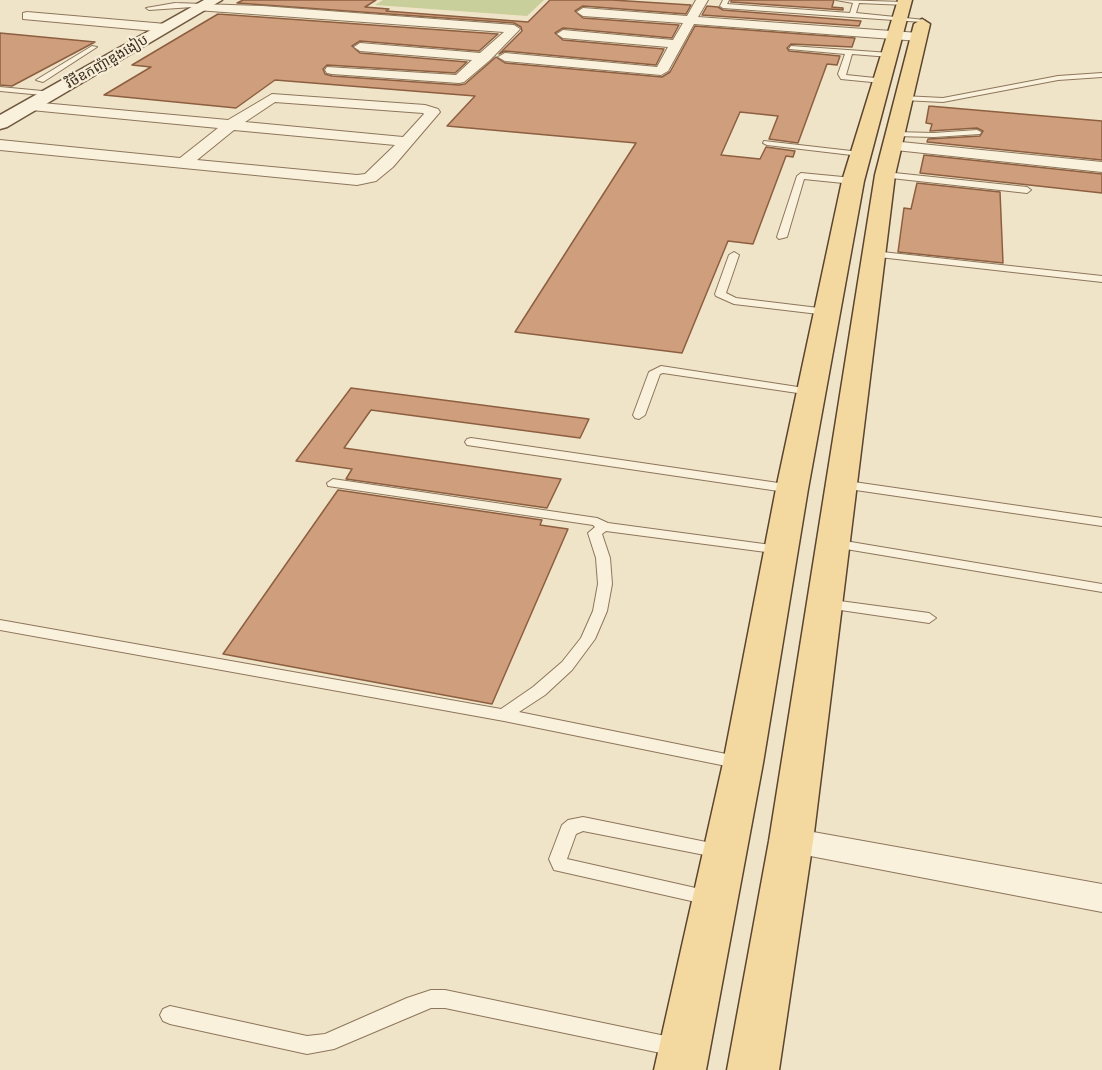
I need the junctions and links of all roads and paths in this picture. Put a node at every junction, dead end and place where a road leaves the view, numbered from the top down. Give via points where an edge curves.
1 (593, 0) edge
2 (702, 0) edge
3 (726, 0) edge
4 (839, 0) edge
5 (926, 0) edge
6 (856, 1) edge
7 (871, 2) junction
8 (207, 4) edge
9 (149, 8) dead end
10 (583, 12) junction
11 (853, 15) junction
12 (27, 16) dead end
13 (867, 16) junction
14 (525, 18) dead end
15 (394, 20) junction
16 (691, 20) junction
17 (166, 28) junction
18 (514, 29) junction
19 (902, 39) edge
20 (677, 44) junction
21 (94, 46) dead end
22 (360, 47) junction
23 (552, 47) junction
24 (791, 48) dead end
25 (849, 52) junction
26 (485, 57) junction
27 (505, 57) dead end
28 (69, 62) junction
29 (81, 62) dead end
30 (1102, 75) edge
31 (40, 80) dead end
32 (0, 89) edge
33 (53, 93) junction
34 (31, 106) junction
35 (0, 123) edge
36 (231, 125) junction
37 (977, 132) dead end
38 (407, 142) junction
39 (767, 142) dead end
40 (0, 145) edge
41 (876, 158) junction
42 (183, 163) junction
43 (1102, 167) edge
44 (1028, 190) dead end
45 (782, 237) dead end
46 (873, 254) junction
47 (734, 255) dead end
48 (1102, 279) edge
49 (827, 312) junction
50 (811, 392) junction
51 (639, 415) dead end
52 (471, 442) dead end
53 (333, 483) dead end
54 (840, 484) junction
55 (792, 489) junction
56 (1102, 522) edge
57 (604, 527) junction
58 (831, 543) junction
59 (781, 550) junction
60 (1102, 588) edge
61 (823, 604) junction
62 (928, 618) dead end
63 (0, 625) edge
64 (504, 715) junction
65 (742, 763) junction
66 (791, 841) junction
67 (725, 852) junction
68 (1102, 898) edge
69 (715, 900) junction
70 (170, 1016) dead end
71 (682, 1060) edge
72 (753, 1070) edge

1 - 10 street
2 - 16 street
3 - 11 lane via 723,6
4 - 6 lane
5 - 19 main road
6 - 7 lane
6 - 11 lane
7 - 13 lane
7 - 19 lane
8 - 9 lane
8 - 15 street
8 - 17 street, វិថីឧកញ៉ាឌួងងៀប
10 - 16 street
10 - 23 street
11 - 13 lane
12 - 17 street
13 - 19 lane
14 - 18 street
15 - 18 street
15 - 22 street
16 - 19 street
16 - 20 street
17 - 33 street, វិថីឧកញ៉ាឌួងងៀប
18 - 26 street
19 - 25 lane
19 - 25 lane via 844,77
19 - 30 lane via 943,100 1058,78
19 - 41 main road
20 - 23 street
20 - 23 street via 661,71
21 - 28 lane
22 - 26 street
22 - 26 street via 328,73 454,79 463,78
23 - 27 street
24 - 25 lane
28 - 29 lane
28 - 31 lane
32 - 33 lane
33 - 34 street, វិថីឧកញ៉ាឌួងងៀប
34 - 35 street, វិថីឧកញ៉ាឌួងងៀប
34 - 36 street
36 - 38 street
36 - 38 street via 272,98 431,110
36 - 42 street
37 - 41 lane via 934,135
38 - 42 street via 370,178 357,180
39 - 41 lane
40 - 42 street
41 - 43 street
41 - 44 lane
41 - 45 lane via 801,176
41 - 46 main road
41 - 49 main road
46 - 48 lane
46 - 54 main road
47 - 49 lane via 720,294 734,301
49 - 50 main road
50 - 51 lane via 661,369 655,372
50 - 55 main road
52 - 55 lane
53 - 57 lane via 597,522
54 - 56 lane
54 - 58 main road
55 - 59 main road
57 - 59 lane
57 - 64 lane via 595,534 603,558 605,584 600,611 588,639 567,666
58 - 60 lane
58 - 61 main road
59 - 65 main road
61 - 62 lane
61 - 66 main road
63 - 64 lane
64 - 65 lane
65 - 67 main road
66 - 68 street
66 - 72 main road
67 - 69 main road
67 - 69 lane via 583,824 568,830 558,859 560,865
69 - 71 main road
70 - 71 lane via 307,1045 327,1043 414,1004 445,999

